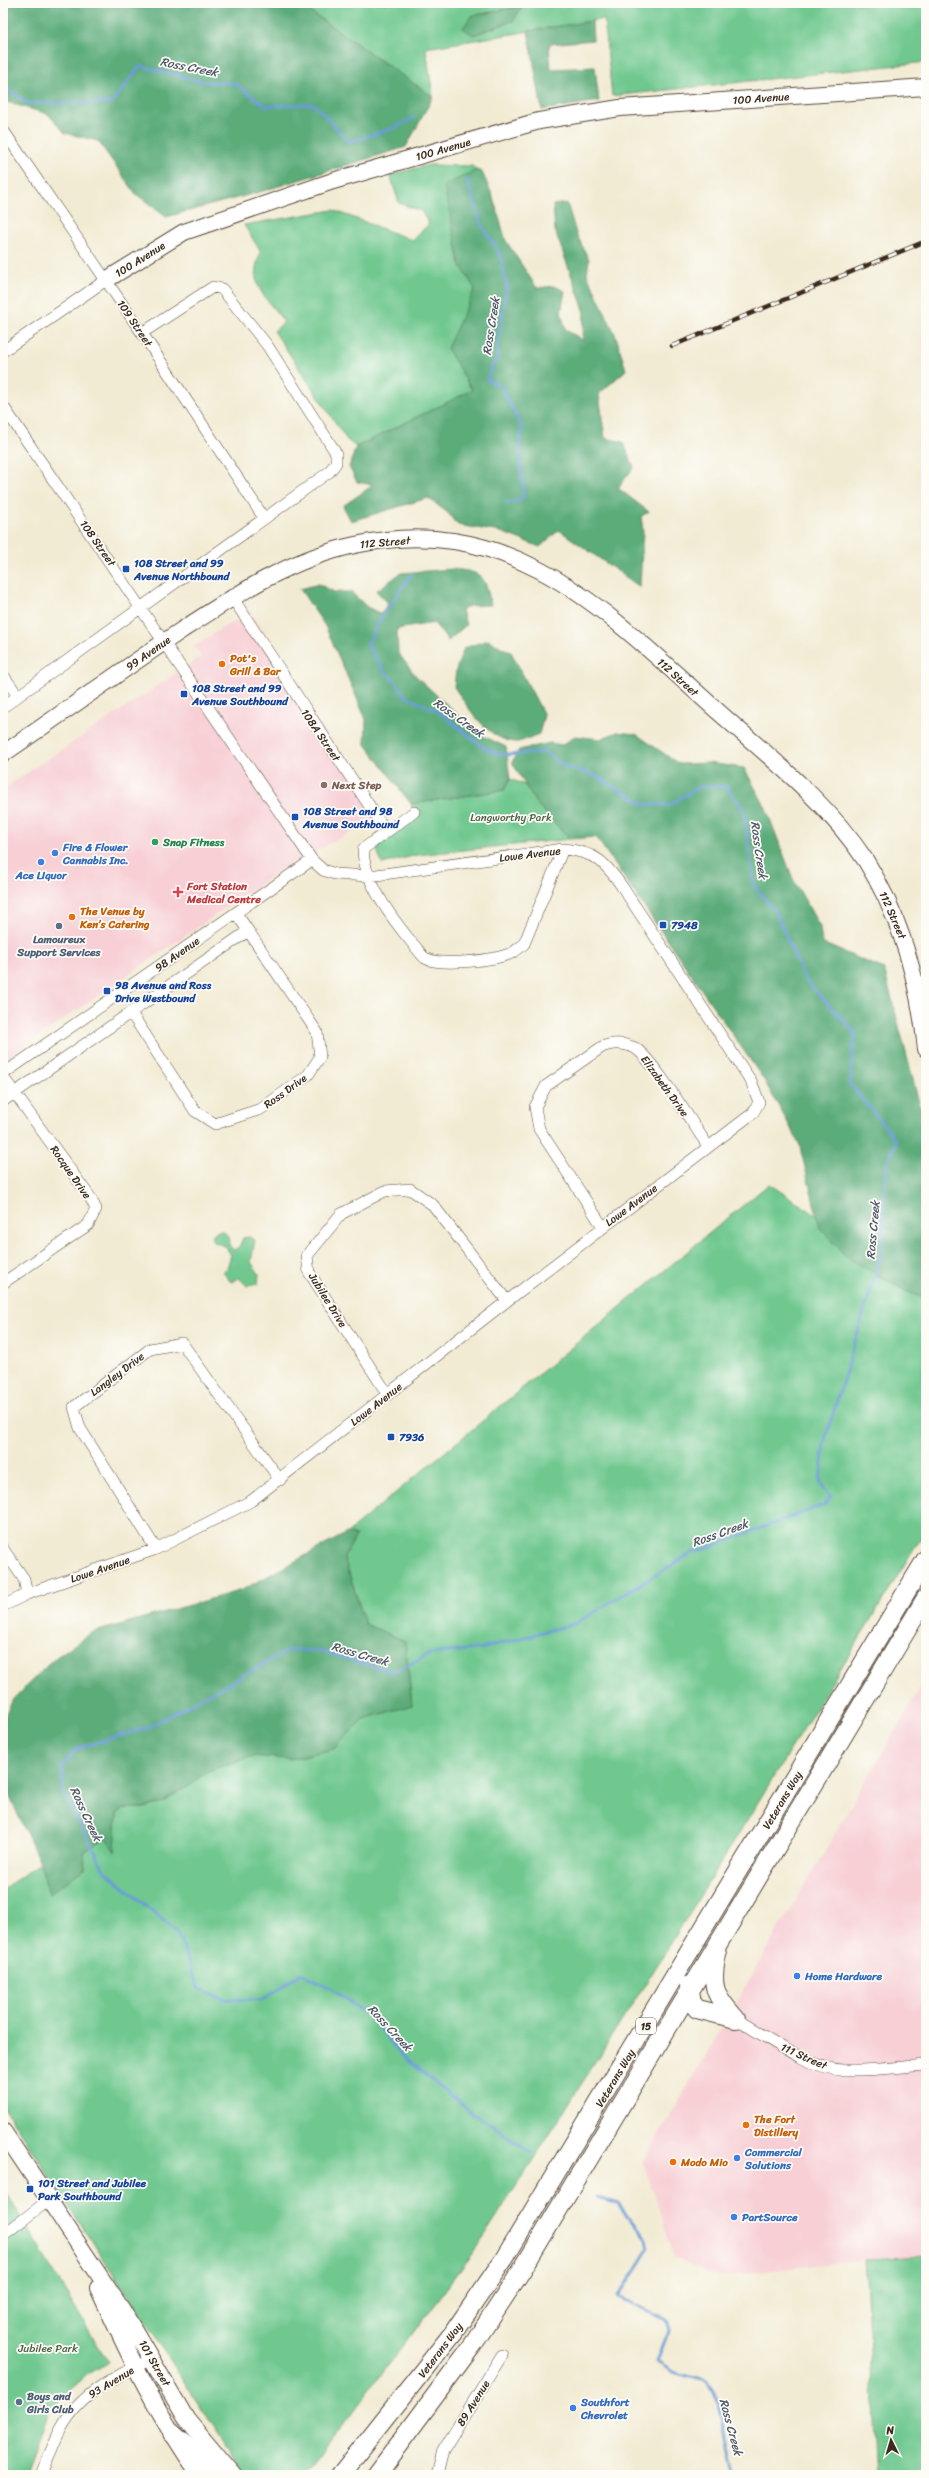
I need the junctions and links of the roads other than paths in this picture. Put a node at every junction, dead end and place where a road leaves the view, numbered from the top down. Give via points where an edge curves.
1 (926, 87) edge
2 (3, 130) edge
3 (106, 280) junction
4 (142, 333) junction
5 (3, 351) edge
6 (3, 406) edge
7 (264, 518) junction
8 (299, 561) joint
9 (232, 597) junction
10 (141, 606) junction
11 (162, 643) junction
12 (3, 675) edge
13 (18, 696) junction
14 (3, 707) edge
15 (3, 754) edge
16 (414, 812) dead end
17 (386, 831) junction
18 (563, 849) junction
19 (312, 860) junction
20 (369, 876) junction
21 (236, 913) junction
22 (248, 931) junction
23 (131, 1013) junction
24 (924, 1017) edge
25 (926, 1050) edge
26 (3, 1074) edge
27 (3, 1077) edge
28 (14, 1094) junction
29 (3, 1101) edge
30 (708, 1146) junction
31 (603, 1227) junction
32 (3, 1283) edge
33 (506, 1301) junction
34 (388, 1395) junction
35 (280, 1480) junction
36 (3, 1549) edge
37 (156, 1549) junction
38 (926, 1559) edge
39 (27, 1594) junction
40 (926, 1598) edge
41 (3, 1606) edge
42 (721, 1941) junction
43 (683, 1966) junction
44 (691, 1991) junction
45 (736, 2019) junction
46 (926, 2065) edge
47 (3, 2131) edge
48 (49, 2200) junction
49 (3, 2234) edge
50 (80, 2248) junction
51 (502, 2355) dead end
52 (153, 2359) junction
53 (135, 2367) junction
54 (410, 2390) junction
55 (172, 2433) junction
56 (42, 2475) edge
57 (200, 2475) edge
58 (215, 2475) edge
59 (233, 2475) edge
60 (340, 2475) edge
61 (354, 2475) edge
62 (376, 2475) edge
63 (437, 2475) edge

1 - 3 street, 100 Avenue via 620,108 539,121 333,181 184,232
2 - 3 street, 109 Street
3 - 4 street, 109 Street
3 - 5 street, 100 Avenue
4 - 7 street, 109 Street
4 - 7 street via 213,287 222,288 267,345 337,459 329,472
6 - 10 street, 108 Street
7 - 10 street
8 - 9 street, 99 Avenue
8 - 24 street, 112 Street via 354,545 378,541 443,541 475,546 522,561 544,571 589,600 803,787 839,825 866,861 887,899 905,943
9 - 11 street, 99 Avenue
9 - 17 street, 108A Street
10 - 11 street, 108 Street
10 - 13 street
11 - 15 street, 99 Avenue
11 - 19 street, 108 Street
12 - 13 street
13 - 14 street
16 - 17 street
17 - 20 street via 363,848
18 - 20 street, Lowe Avenue
18 - 20 street via 524,944 512,953 448,964 425,958 394,921
18 - 30 street, Lowe Avenue via 593,856 608,867 754,1086 759,1102 756,1109
19 - 20 street, Lowe Avenue via 323,870 336,874
19 - 21 street, 98 Avenue
21 - 22 street, Ross Drive
21 - 26 street, 98 Avenue
22 - 23 street
22 - 23 street, Ross Drive via 317,1032 320,1057 308,1075 261,1109 215,1124 195,1111
23 - 28 street
24 - 25 street, 112 Street
27 - 28 street, Rocque Drive
28 - 29 street
28 - 32 street, Rocque Drive via 96,1209 88,1225
30 - 31 street, Lowe Avenue
30 - 31 street, Elizabeth Drive via 647,1059 630,1046 613,1044 602,1047 546,1086 534,1107 539,1129
31 - 33 street, Lowe Avenue
33 - 34 street, Lowe Avenue
33 - 34 street, Jubilee Drive via 433,1204 410,1189 385,1191 341,1214 307,1256 309,1272
34 - 35 street, Lowe Avenue
35 - 37 street, Lowe Avenue via 251,1501
35 - 37 street, Langley Drive via 182,1343 150,1349 74,1407 80,1428
36 - 39 street via 24,1579
37 - 39 street, Lowe Avenue
38 - 43 main road, Veterans Way / 15
39 - 41 street, Lowe Avenue
40 - 42 main road, Veterans Way / 15
42 - 44 main road, Veterans Way / 15
42 - 45 main road via 712,1982 718,1998
43 - 44 main road
43 - 54 main road, Veterans Way / 15 via 504,2259
44 - 45 main road via 692,2002 697,2009
44 - 62 main road, Veterans Way / 15 via 522,2270 472,2346
45 - 46 street, 111 Street via 794,2053 822,2066 842,2070
47 - 48 street, 101 Street
48 - 49 street
48 - 50 street, 101 Street
50 - 52 street, 101 Street
50 - 53 street, 101 Street
51 - 63 street, 89 Avenue via 443,2451
52 - 53 street, 93 Avenue
52 - 59 street, 101 Street via 187,2420
53 - 55 street, 101 Street
53 - 56 street, 93 Avenue via 102,2386 76,2407 60,2430
54 - 60 main road, Veterans Way / 15
54 - 61 main road via 387,2430
55 - 57 street, 101 Street
55 - 58 main road via 199,2456

